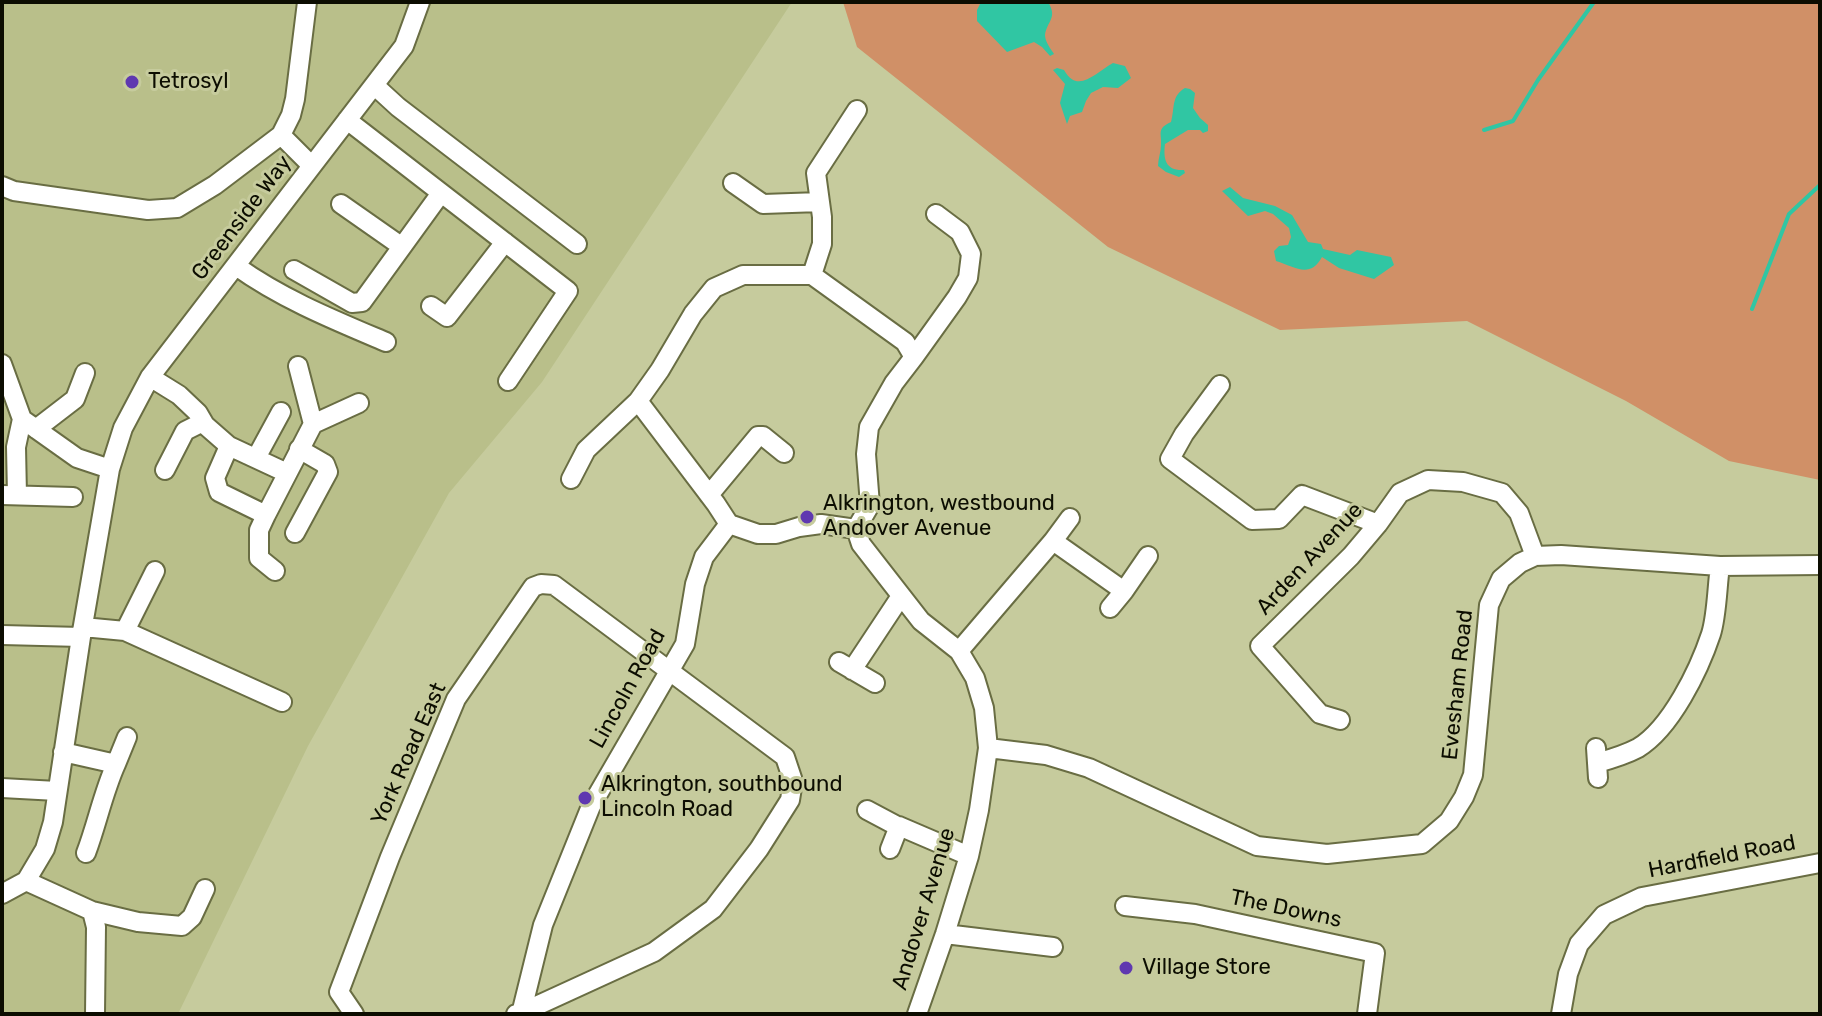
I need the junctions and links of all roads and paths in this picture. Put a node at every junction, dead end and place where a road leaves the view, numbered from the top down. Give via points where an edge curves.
1 (307, 2) edge
2 (420, 2) edge
3 (374, 85) junction
4 (857, 110) dead end
5 (347, 120) junction
6 (281, 135) junction
7 (312, 166) junction
8 (733, 183) dead end
9 (2, 186) edge
10 (441, 193) junction
11 (820, 202) junction
12 (341, 204) dead end
13 (936, 214) dead end
14 (505, 242) junction
15 (577, 244) dead end
16 (401, 246) junction
17 (236, 266) junction
18 (294, 270) dead end
19 (812, 275) junction
20 (431, 306) dead end
21 (386, 342) dead end
22 (914, 357) junction
23 (3, 366) edge
24 (298, 366) dead end
25 (85, 373) dead end
26 (150, 377) junction
27 (508, 381) dead end
28 (1220, 385) dead end
29 (638, 401) junction
30 (359, 403) dead end
31 (281, 412) dead end
32 (203, 422) junction
33 (29, 424) junction
34 (313, 424) junction
35 (229, 446) junction
36 (299, 449) junction
37 (784, 453) dead end
38 (256, 458) junction
39 (9, 462) edge
40 (110, 469) junction
41 (165, 470) dead end
42 (287, 473) junction
43 (571, 479) dead end
44 (9, 495) edge
45 (709, 495) junction
46 (73, 497) dead end
47 (266, 515) junction
48 (1070, 518) dead end
49 (729, 524) junction
50 (1378, 524) junction
51 (856, 529) junction
52 (295, 533) dead end
53 (1053, 541) junction
54 (1148, 556) dead end
55 (1535, 556) junction
56 (1820, 565) edge
57 (1720, 566) junction
58 (155, 571) dead end
59 (275, 571) dead end
60 (1124, 591) junction
61 (901, 596) junction
62 (1110, 608) dead end
63 (125, 631) junction
64 (82, 632) junction
65 (2, 635) edge
66 (959, 651) junction
67 (669, 669) junction
68 (875, 683) dead end
69 (282, 702) dead end
70 (1340, 720) dead end
71 (127, 737) dead end
72 (988, 748) junction
73 (63, 752) junction
74 (1597, 763) dead end
75 (116, 764) junction
76 (2, 788) edge
77 (57, 791) junction
78 (867, 810) dead end
79 (899, 827) junction
80 (890, 849) dead end
81 (86, 853) dead end
82 (969, 856) junction
83 (1820, 863) edge
84 (26, 881) junction
85 (205, 889) dead end
86 (2, 894) edge
87 (1125, 906) dead end
88 (92, 911) junction
89 (945, 934) junction
90 (1053, 947) dead end
91 (95, 1014) edge
92 (354, 1014) edge
93 (519, 1014) edge
94 (917, 1014) edge
95 (1367, 1014) edge
96 (1561, 1014) edge

1 - 6 street via 295,99
2 - 3 street, Greenside Way via 404,46
3 - 5 street, Greenside Way
3 - 15 street
4 - 11 street via 816,173
5 - 7 street, Greenside Way
5 - 10 street
6 - 7 street
6 - 9 street via 177,208 148,210
7 - 17 street, Greenside Way
8 - 11 street via 763,204
10 - 14 street
10 - 16 street
11 - 19 street via 822,244
12 - 16 street
13 - 22 street via 960,232 971,254 968,278
14 - 20 street via 447,317
14 - 27 street via 568,291
16 - 18 street via 362,302 352,303
17 - 21 street via 317,313
17 - 26 street, Greenside Way
19 - 22 street via 905,342
19 - 29 street via 743,275 714,288
22 - 51 street via 869,427 870,505
23 - 33 street
24 - 34 street
25 - 33 street via 75,399
26 - 32 street via 179,395
26 - 40 street, Greenside Way via 123,428
28 - 50 street via 1170,459 1252,520 1279,519 1302,495
29 - 43 street via 586,450
29 - 45 street
30 - 34 street
31 - 38 street
32 - 35 street
32 - 41 street via 185,431
33 - 39 street
33 - 40 street via 77,458
34 - 36 street
35 - 38 street
35 - 47 street via 215,478 219,492
36 - 42 street
36 - 52 street via 325,464 328,472
37 - 45 street via 758,436
38 - 42 street
39 - 44 street
40 - 64 street, Greenside Way
42 - 47 street
44 - 46 street
45 - 49 street
47 - 59 street via 259,530 259,558
48 - 53 street
49 - 51 street via 758,534 821,524
49 - 67 street, Lincoln Road via 704,557 685,644
50 - 55 street, Arden Avenue via 1400,493 1428,480 1463,482 1502,493 1519,513
50 - 70 street, Arden Avenue via 1260,646 1320,714
51 - 61 street, Andover Avenue via 861,544
53 - 60 street
53 - 66 street
54 - 60 street
55 - 57 street
55 - 72 street, Evesham Road via 1501,579 1489,605 1473,775 1449,821 1422,844 1327,854 1257,846 1089,768 1046,755
56 - 57 street
57 - 74 street via 1712,632 1683,697 1640,746
58 - 63 street
60 - 62 street
61 - 66 street, Andover Avenue via 921,621
61 - 68 street via 846,666
63 - 64 street
63 - 69 street
64 - 65 street
64 - 73 street, Greenside Way
66 - 72 street, Andover Avenue via 984,708
67 - 92 street, York Road East via 554,585 533,587 456,699 400,832 339,992
67 - 93 street, Lincoln Road via 591,806 543,925
67 - 93 street via 785,757 793,781 790,800 713,909 654,952
71 - 75 street
72 - 82 street, Andover Avenue
73 - 75 street
73 - 77 street, Greenside Way
75 - 81 street
76 - 77 street
77 - 84 street, Greenside Way via 45,849
78 - 79 street
79 - 80 street
79 - 82 street
82 - 89 street, Andover Avenue
83 - 96 street, Hardfield Road via 1642,897 1604,915 1579,944
84 - 86 street
84 - 88 street
85 - 88 street via 182,926
87 - 95 street, The Downs via 1195,914 1375,953
88 - 91 street
89 - 90 street
89 - 94 street, Andover Avenue

